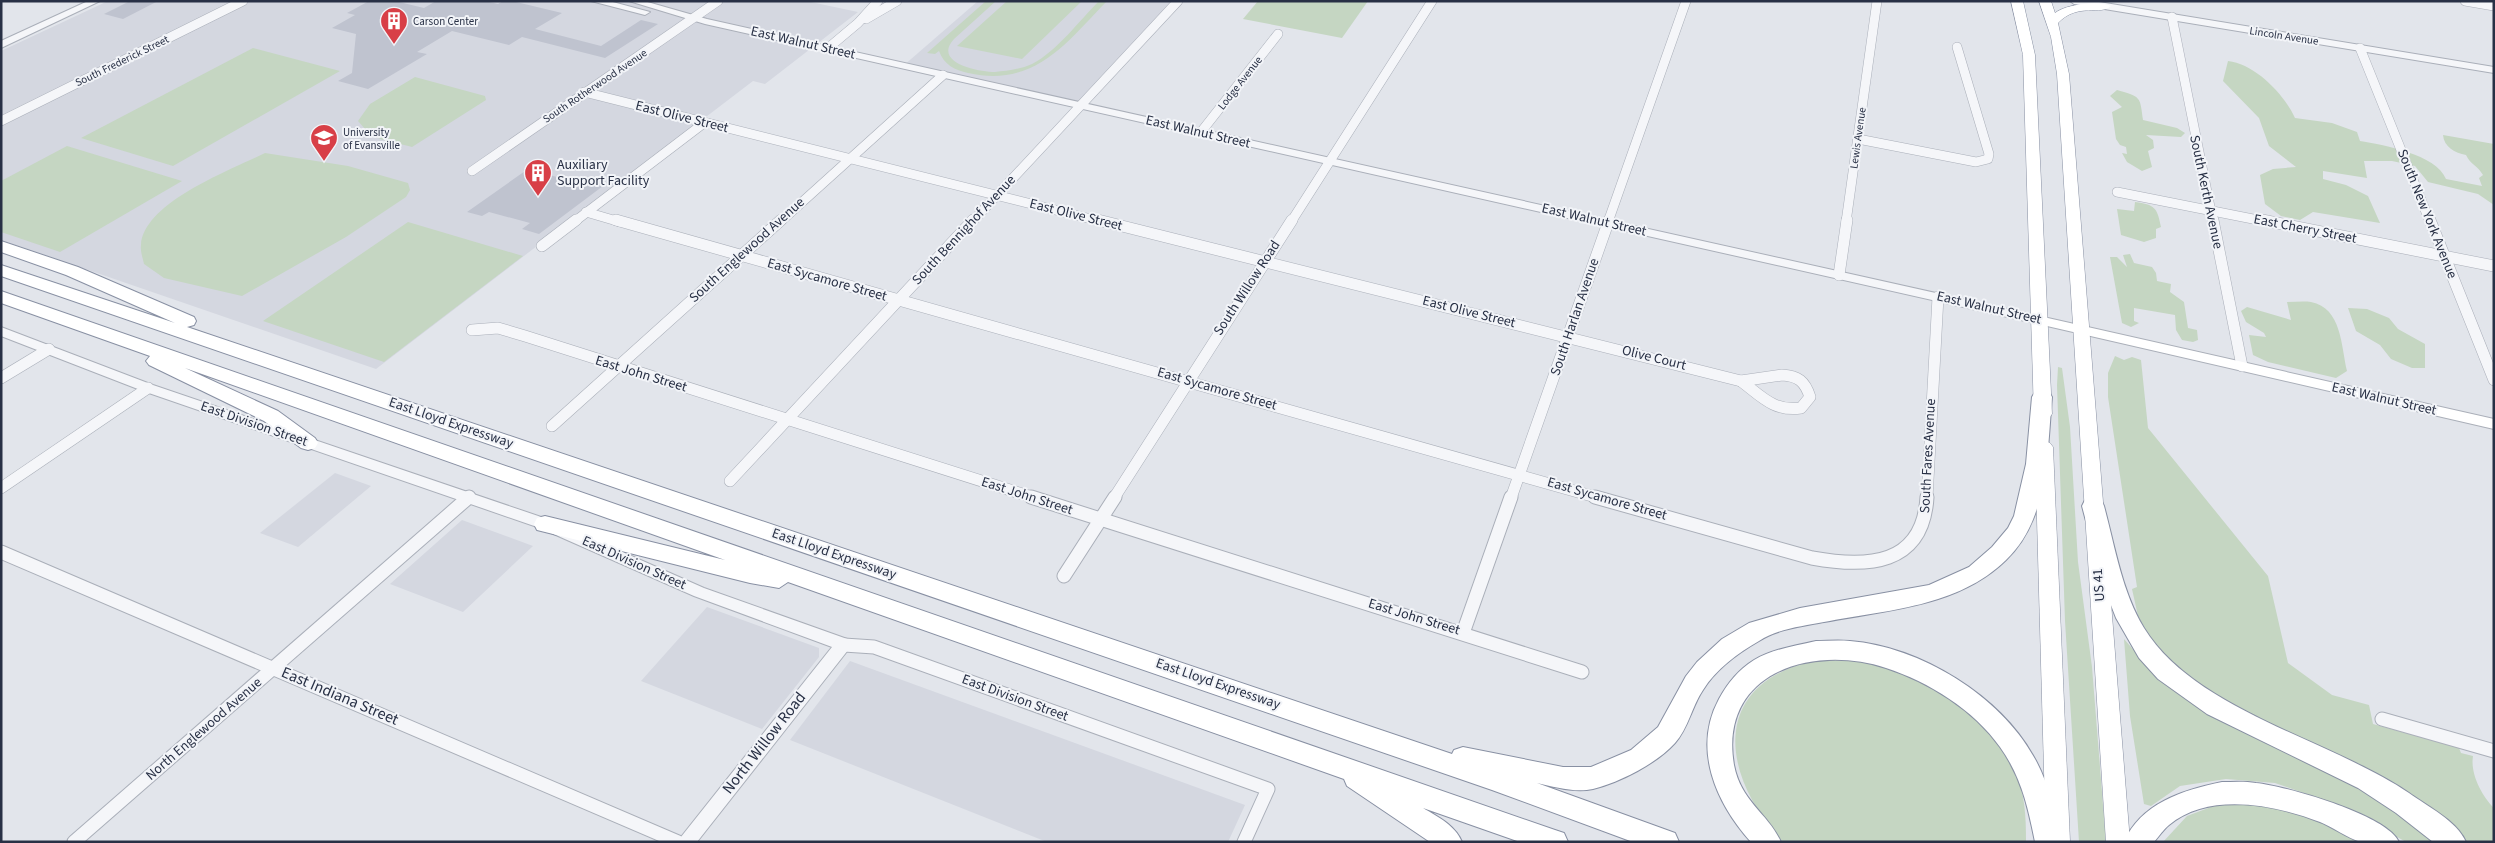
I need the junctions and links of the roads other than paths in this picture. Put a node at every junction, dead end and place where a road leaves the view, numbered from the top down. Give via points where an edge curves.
1 (96, 1) edge
2 (243, 1) edge
3 (595, 1) edge
4 (633, 1) edge
5 (718, 1) edge
6 (878, 1) edge
7 (897, 1) edge
8 (1178, 1) edge
9 (1432, 1) edge
10 (1686, 1) edge
11 (1877, 1) edge
12 (2017, 1) edge
13 (2046, 1) edge
14 (2074, 1) edge
15 (2465, 1) edge
16 (2105, 6) junction
17 (2494, 6) edge
18 (2172, 18) junction
19 (693, 19) junction
20 (2053, 22) junction
21 (858, 23) junction
22 (1278, 34) dead end
23 (1, 45) edge
24 (1957, 47) dead end
25 (2360, 48) junction
26 (827, 49) junction
27 (2494, 70) edge
28 (943, 75) junction
29 (584, 92) junction
30 (1081, 106) junction
31 (1, 122) edge
32 (704, 123) junction
33 (1202, 132) junction
34 (1858, 139) junction
35 (848, 158) junction
36 (1329, 161) junction
37 (472, 170) dead end
38 (2117, 192) dead end
39 (997, 196) junction
40 (2210, 210) junction
41 (586, 212) junction
42 (1608, 223) junction
43 (1, 246) edge
44 (542, 246) dead end
45 (741, 256) junction
46 (2445, 257) junction
47 (1264, 261) junction
48 (2494, 266) edge
49 (1, 270) edge
50 (1839, 275) junction
51 (1, 297) edge
52 (1938, 297) junction
53 (899, 300) junction
54 (2039, 320) junction
55 (2081, 329) junction
56 (472, 330) dead end
57 (1, 331) edge
58 (113, 336) junction
59 (1567, 336) junction
60 (49, 348) junction
61 (272, 362) junction
62 (619, 366) junction
63 (2242, 366) junction
64 (1, 378) edge
65 (2494, 380) edge
66 (1188, 381) junction
67 (1742, 381) junction
68 (148, 388) junction
69 (2042, 397) junction
70 (788, 420) junction
71 (2494, 424) edge
72 (552, 426) dead end
73 (308, 443) junction
74 (1520, 474) junction
75 (730, 481) dead end
76 (1, 488) edge
77 (469, 496) junction
78 (2093, 506) junction
79 (1099, 518) junction
80 (545, 524) junction
81 (1, 552) edge
82 (1849, 564) joint
83 (1064, 576) dead end
84 (830, 587) junction
85 (1463, 632) junction
86 (844, 645) junction
87 (274, 668) junction
88 (1582, 672) dead end
89 (2382, 719) dead end
90 (2494, 751) edge
91 (1418, 752) junction
92 (1334, 763) junction
93 (74, 842) edge
94 (678, 842) edge
95 (686, 842) edge
96 (1244, 842) edge
97 (1449, 842) edge
98 (1555, 842) edge
99 (1666, 842) edge
100 (1768, 842) edge
101 (2048, 842) edge
102 (2058, 842) edge
103 (2118, 842) edge
104 (2137, 842) edge
105 (2386, 842) edge
106 (2453, 842) edge

1 - 23 street
2 - 31 street, South Frederick Street
3 - 19 street, East Walnut Street
4 - 19 street, East Walnut Street
5 - 19 street, South Rotherwood Avenue
6 - 21 street
7 - 21 street
8 - 30 street, South Bennighof Avenue
9 - 36 street, South Willow Road
10 - 42 street, South Harlan Avenue
11 - 34 street, Lewis Avenue
12 - 54 highway via 2029,55
13 - 20 highway, US 41
14 - 16 street, Lincoln Avenue
15 - 17 street
16 - 18 street, Lincoln Avenue
16 - 20 highway via 2066,10
18 - 25 street, Lincoln Avenue
18 - 40 street, South Kerth Avenue
19 - 26 street, East Walnut Street
19 - 29 street, South Rotherwood Avenue
20 - 55 highway, US 41 via 2063,74
21 - 26 street
22 - 33 street, Lodge Avenue
24 - 34 street via 1989,154 1984,161
25 - 27 street, Lincoln Avenue
25 - 46 street, South New York Avenue
26 - 28 street, East Walnut Street
28 - 30 street, East Walnut Street
28 - 35 street, South Englewood Avenue
29 - 32 street, East Olive Street
29 - 37 street, South Rotherwood Avenue
30 - 33 street, East Walnut Street
30 - 39 street, South Bennighof Avenue
32 - 35 street, East Olive Street
32 - 41 street
33 - 36 street, East Walnut Street
34 - 50 street, Lewis Avenue
35 - 39 street, East Olive Street
35 - 45 street, South Englewood Avenue
36 - 42 street, East Walnut Street
36 - 47 street, South Willow Road
38 - 40 street, East Cherry Street
39 - 47 street, East Olive Street
39 - 53 street, South Bennighof Avenue
40 - 46 street, East Cherry Street
40 - 63 street, South Kerth Avenue
41 - 44 street
41 - 45 street, East Sycamore Street
42 - 50 street, East Walnut Street
42 - 59 street, South Harlan Avenue
43 - 61 highway via 114,289
45 - 53 street, East Sycamore Street
45 - 62 street, South Englewood Avenue
46 - 48 street, East Cherry Street
46 - 65 street, South New York Avenue
47 - 59 street, East Olive Street
47 - 66 street, South Willow Road
49 - 61 highway, East Lloyd Expressway
50 - 52 street, East Walnut Street
51 - 58 highway
52 - 54 street, East Walnut Street
52 - 82 street, South Fares Avenue via 1924,520 1917,538 1898,553 1872,563
53 - 66 street, East Sycamore Street
53 - 70 street, South Bennighof Avenue
54 - 55 main road, East Walnut Street
54 - 69 highway
55 - 63 main road, East Walnut Street
55 - 78 highway, US 41 / US 41
56 - 62 street, East John Street via 498,328
57 - 60 street, East Division Street
58 - 73 highway via 178,374 270,416
58 - 84 highway
59 - 67 street, Olive Court
59 - 74 street, South Harlan Avenue
60 - 64 street
60 - 68 street, East Division Street
61 - 91 highway, East Lloyd Expressway
62 - 70 street, East John Street
62 - 72 street, South Englewood Avenue
63 - 71 main road, East Walnut Street
66 - 74 street, East Sycamore Street
66 - 79 street, South Willow Road
67 - 67 street, Olive Court via 1768,374 1790,376 1803,382 1810,397 1801,408 1784,410 1766,402
68 - 73 street, East Division Street
68 - 76 street
69 - 91 highway via 2036,464 2025,516 2017,533 1977,573 1933,593 1800,617 1757,630 1730,646 1706,669 1694,683 1667,735 1640,758 1592,778 1563,778 1497,763
69 - 102 highway
70 - 75 street, South Bennighof Avenue
70 - 79 street, East John Street
73 - 77 street, East Division Street
74 - 82 street, East Sycamore Street via 1803,555
74 - 85 street, South Harlan Avenue
77 - 80 street, East Division Street
77 - 87 street, North Englewood Avenue
78 - 103 highway, US 41 / US 41
78 - 106 highway via 2130,624 2147,650 2170,675 2202,698 2242,720 2355,774 2422,815
79 - 83 street, South Willow Road
79 - 85 street, East John Street
80 - 84 highway via 606,536 742,573
80 - 86 street, East Division Street via 699,592
81 - 87 street, East Indiana Street
84 - 92 highway
85 - 88 street, East John Street
86 - 95 street, North Willow Road
86 - 96 street, East Division Street via 874,647 1268,789
87 - 93 street, North Englewood Avenue
87 - 94 street, East Indiana Street
89 - 90 street
91 - 99 highway, East Lloyd Expressway
92 - 97 highway via 1436,830
92 - 98 highway
100 - 101 highway via 1728,789 1719,753 1718,734 1723,716 1745,679 1767,664 1802,653 1838,650 1886,658 1915,668 1962,695 1992,719 2026,766
104 - 105 highway via 2146,828 2178,805 2202,797 2249,792 2313,807

